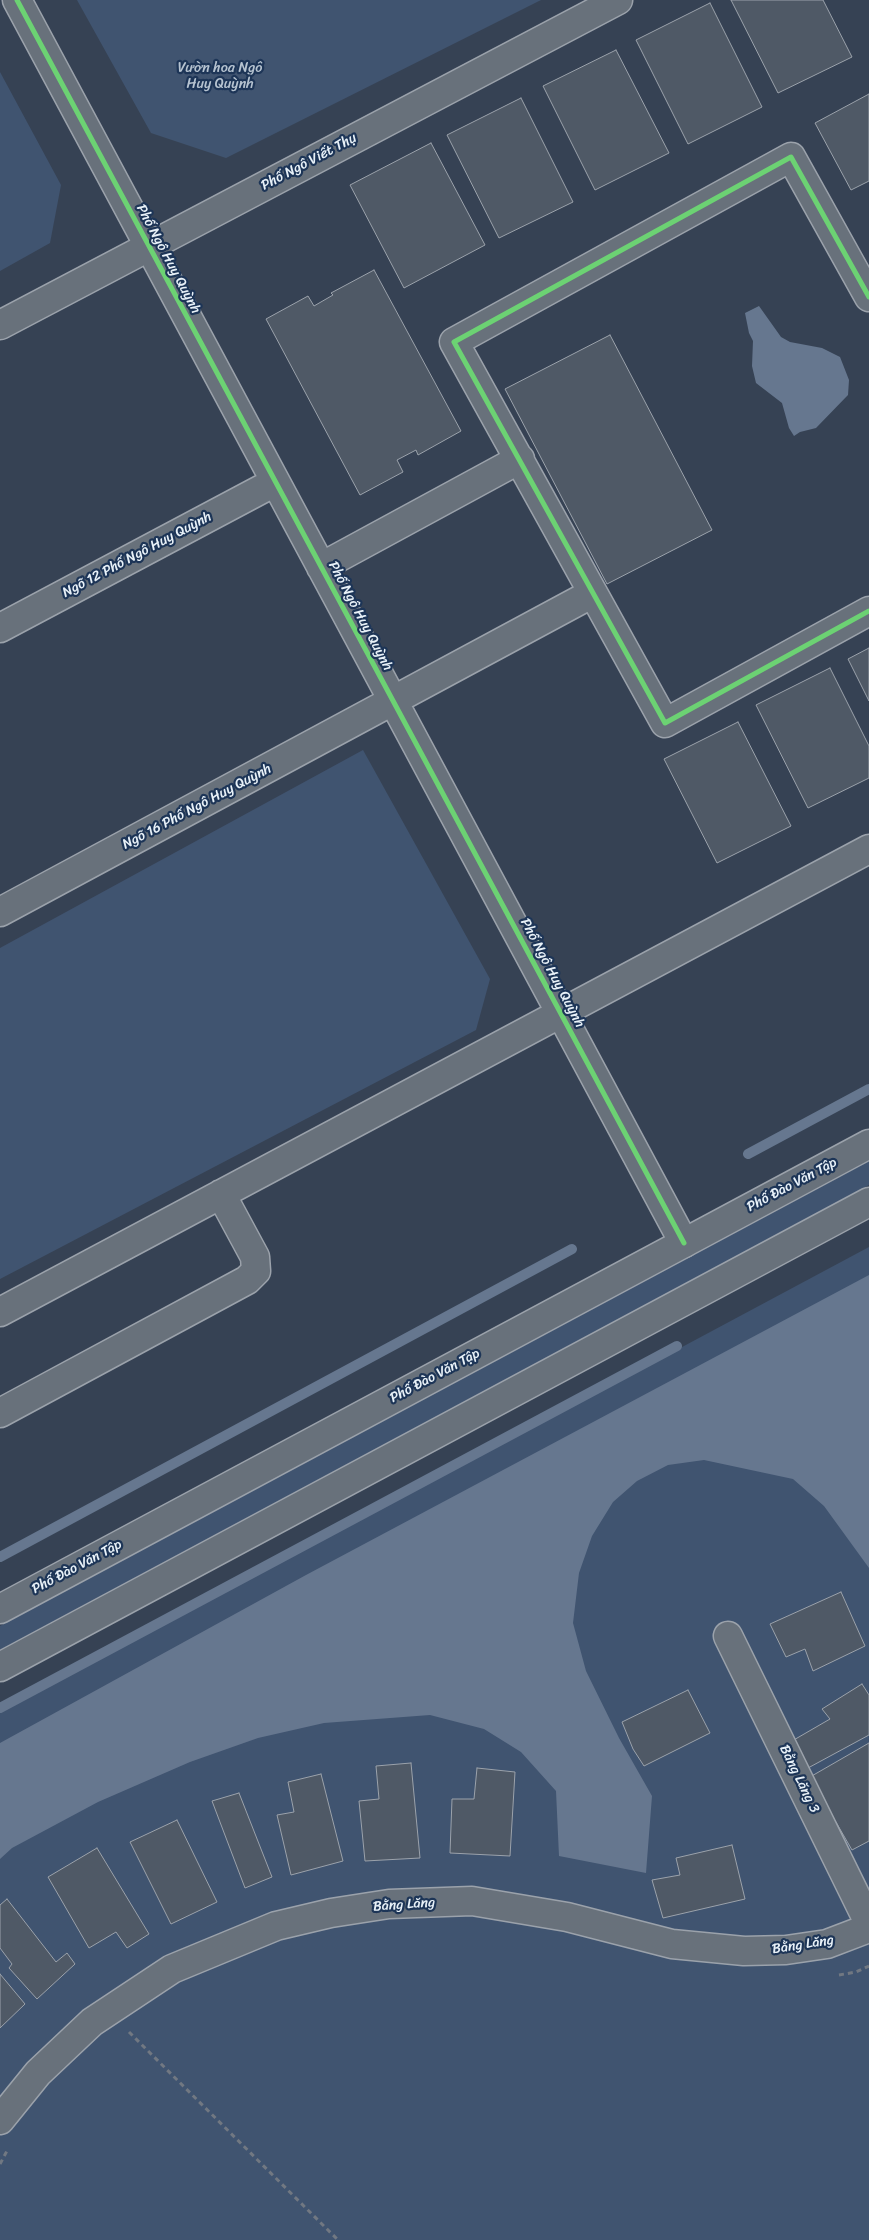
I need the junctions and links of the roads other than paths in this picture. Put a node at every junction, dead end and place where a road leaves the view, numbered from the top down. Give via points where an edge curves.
1 (17, 0) edge
2 (618, 0) edge
3 (148, 247) junction
4 (869, 297) edge
5 (0, 325) edge
6 (520, 459) junction
7 (275, 482) junction
8 (321, 567) junction
9 (593, 594) junction
10 (869, 611) edge
11 (0, 628) edge
12 (393, 702) junction
13 (869, 849) edge
14 (0, 912) edge
15 (561, 1013) junction
16 (869, 1144) edge
17 (221, 1194) junction
18 (869, 1202) edge
19 (684, 1243) junction
20 (0, 1312) edge
21 (0, 1413) edge
22 (0, 1609) edge
23 (728, 1636) dead end
24 (0, 1667) edge
25 (869, 1923) edge
26 (869, 1928) edge
27 (6, 2131) edge

1 - 3 street, Phố Ngô Huy Quỳnh
2 - 3 street, Phố Ngô Viết Thụ
3 - 5 street, Phố Ngô Viết Thụ
3 - 7 street, Phố Ngô Huy Quỳnh
4 - 6 street via 791,157 454,342
6 - 8 street
6 - 9 street
7 - 8 street, Phố Ngô Huy Quỳnh
7 - 11 street, Ngõ 12 Phố Ngô Huy Quỳnh
8 - 12 street, Phố Ngô Huy Quỳnh
9 - 10 street via 665,723
9 - 12 street, Ngõ 16 Phố Ngô Huy Quỳnh
12 - 14 street, Ngõ 16 Phố Ngô Huy Quỳnh
12 - 15 street, Phố Ngô Huy Quỳnh
13 - 15 street
15 - 17 street
15 - 19 street, Phố Ngô Huy Quỳnh
16 - 19 street, Phố Đào Văn Tập
17 - 20 street
17 - 21 street via 255,1257 256,1271 247,1280
18 - 24 street
19 - 22 street, Phố Đào Văn Tập
23 - 25 street, Bằng Lăng 3
26 - 27 street, Bằng Lăng via 827,1944 786,1950 744,1951 672,1944 567,1917 472,1901 389,1904 276,1926 172,1969 92,2022 38,2073

